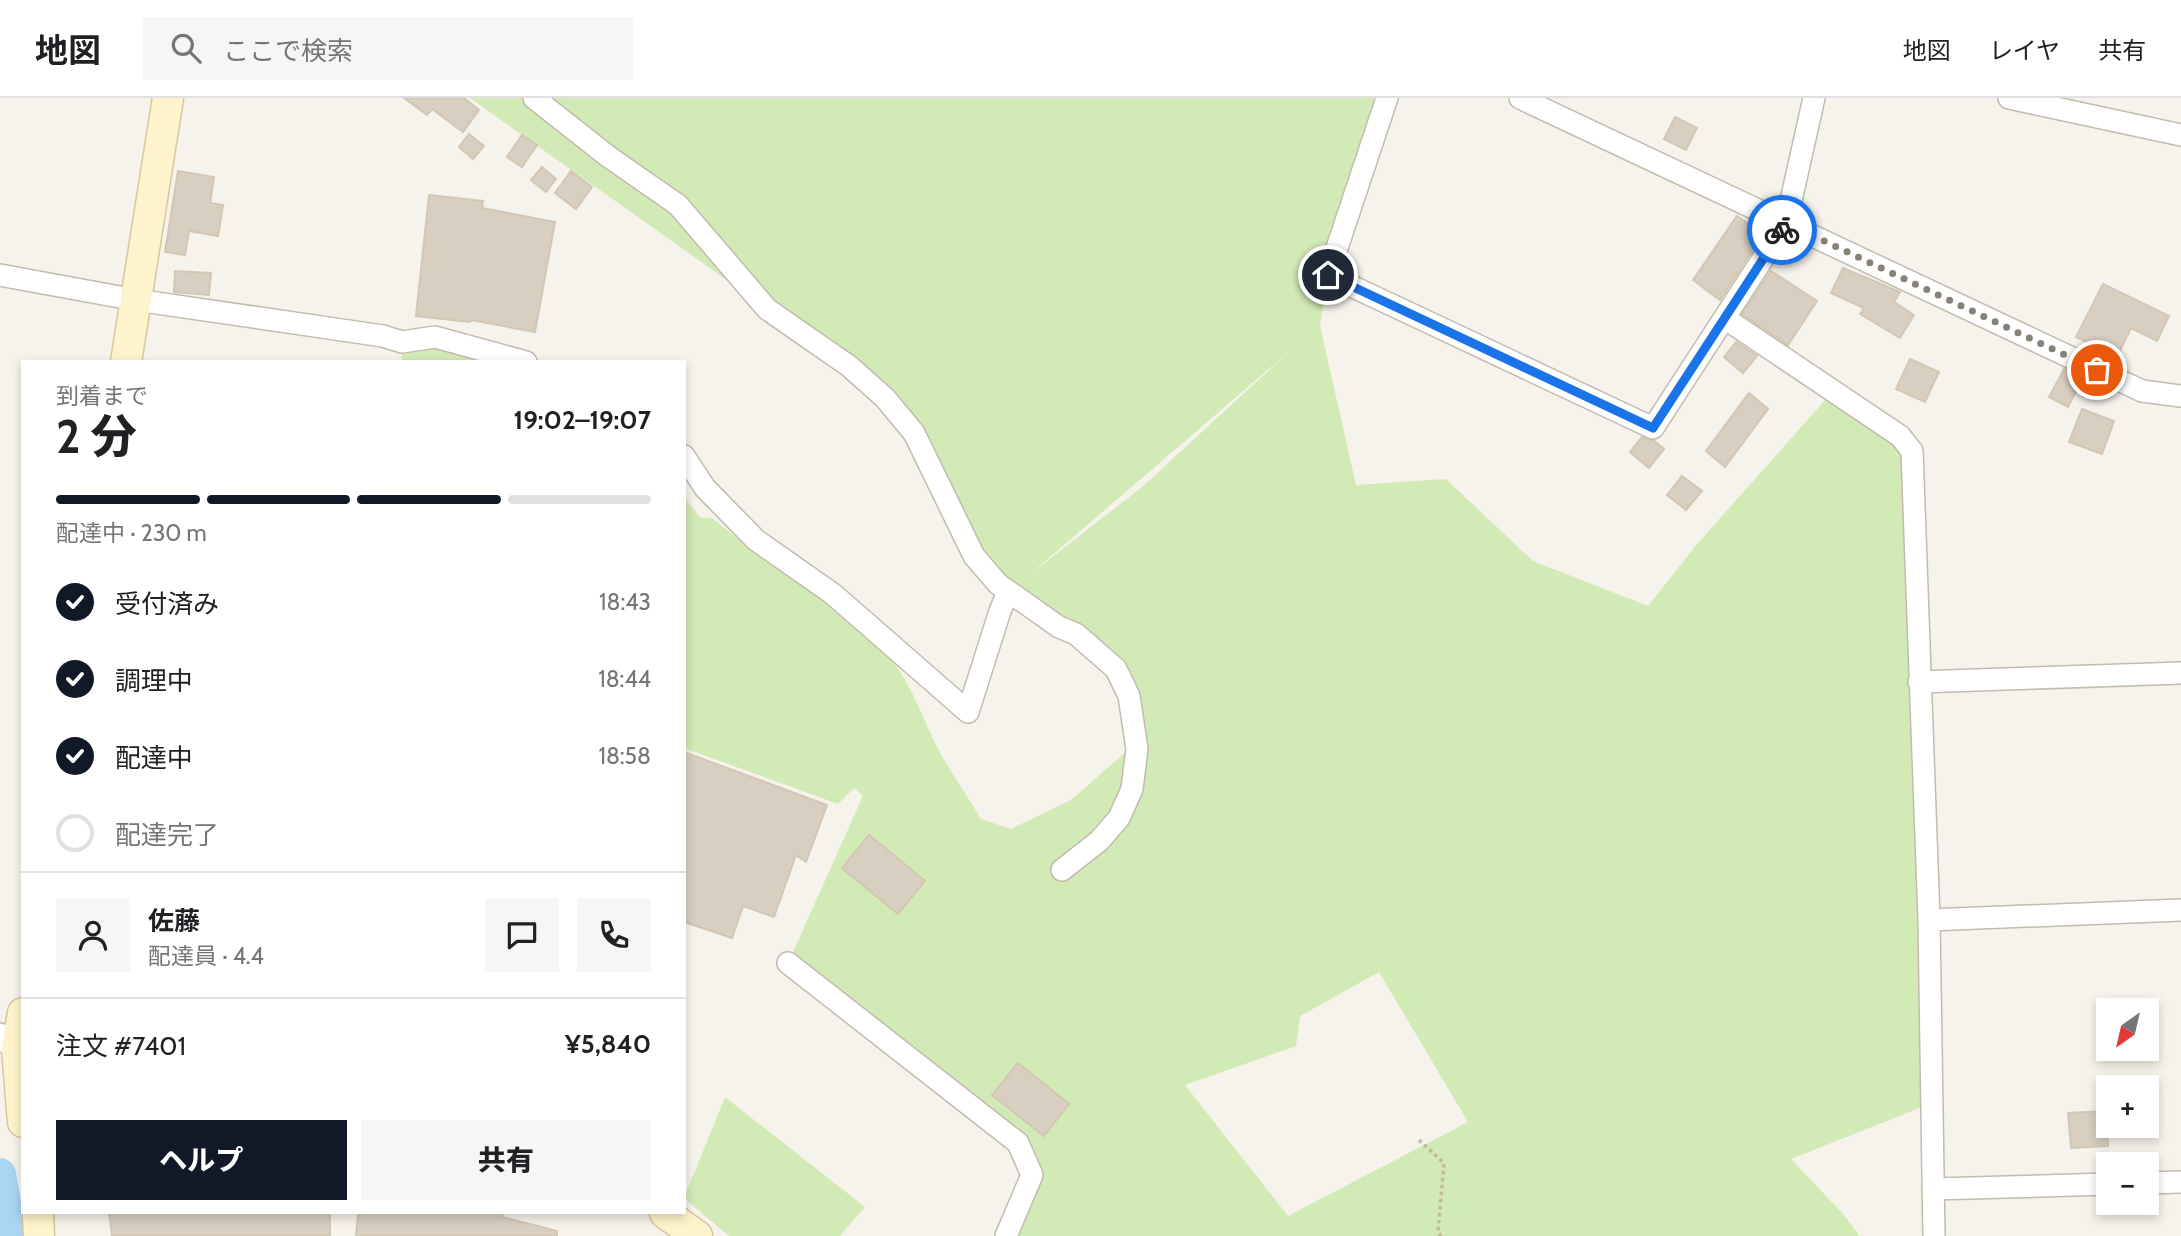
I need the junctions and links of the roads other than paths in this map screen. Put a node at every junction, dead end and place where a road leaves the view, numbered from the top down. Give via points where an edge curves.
1 (168, 98) edge
2 (534, 98) edge
3 (1387, 98) edge
4 (1520, 98) edge
5 (1814, 98) edge
6 (2009, 98) edge
7 (2181, 135) edge
8 (1786, 223) junction
9 (0, 275) edge
10 (136, 300) junction
11 (1726, 319) junction
12 (401, 352) edge
13 (126, 360) edge
14 (519, 360) edge
15 (2181, 396) edge
16 (686, 459) edge
17 (1009, 592) junction
18 (2181, 674) edge
19 (1919, 682) junction
20 (1062, 870) dead end
21 (2181, 910) edge
22 (1929, 920) junction
23 (788, 963) dead end
24 (21, 1019) edge
25 (13, 1043) edge
26 (21, 1106) edge
27 (2181, 1182) edge
28 (2159, 1183) edge
29 (2096, 1184) edge
30 (1933, 1189) junction
31 (38, 1214) edge
32 (666, 1214) edge
33 (39, 1236) edge
34 (697, 1236) edge
35 (1006, 1236) edge
36 (1934, 1236) edge

1 - 10 street
2 - 17 street via 678,205 766,309 849,366 885,398 918,440 974,556
3 - 11 street via 1328,275 1653,428
4 - 8 street
5 - 8 street
6 - 7 street
8 - 11 street
8 - 15 street via 2142,391
9 - 10 street
10 - 12 street via 383,336
10 - 13 street
11 - 19 street via 1900,436 1912,452
12 - 14 street via 435,337
16 - 17 street via 705,488 756,540 833,594 968,712
17 - 20 street via 1094,649 1115,669 1129,696 1138,758 1132,789 1119,818 1099,841
18 - 19 street
19 - 22 street
21 - 22 street
22 - 30 street
23 - 35 street via 1018,1143 1032,1175
24 - 25 street
25 - 26 street
27 - 28 street
29 - 30 street
30 - 36 street
31 - 33 street
32 - 34 street

